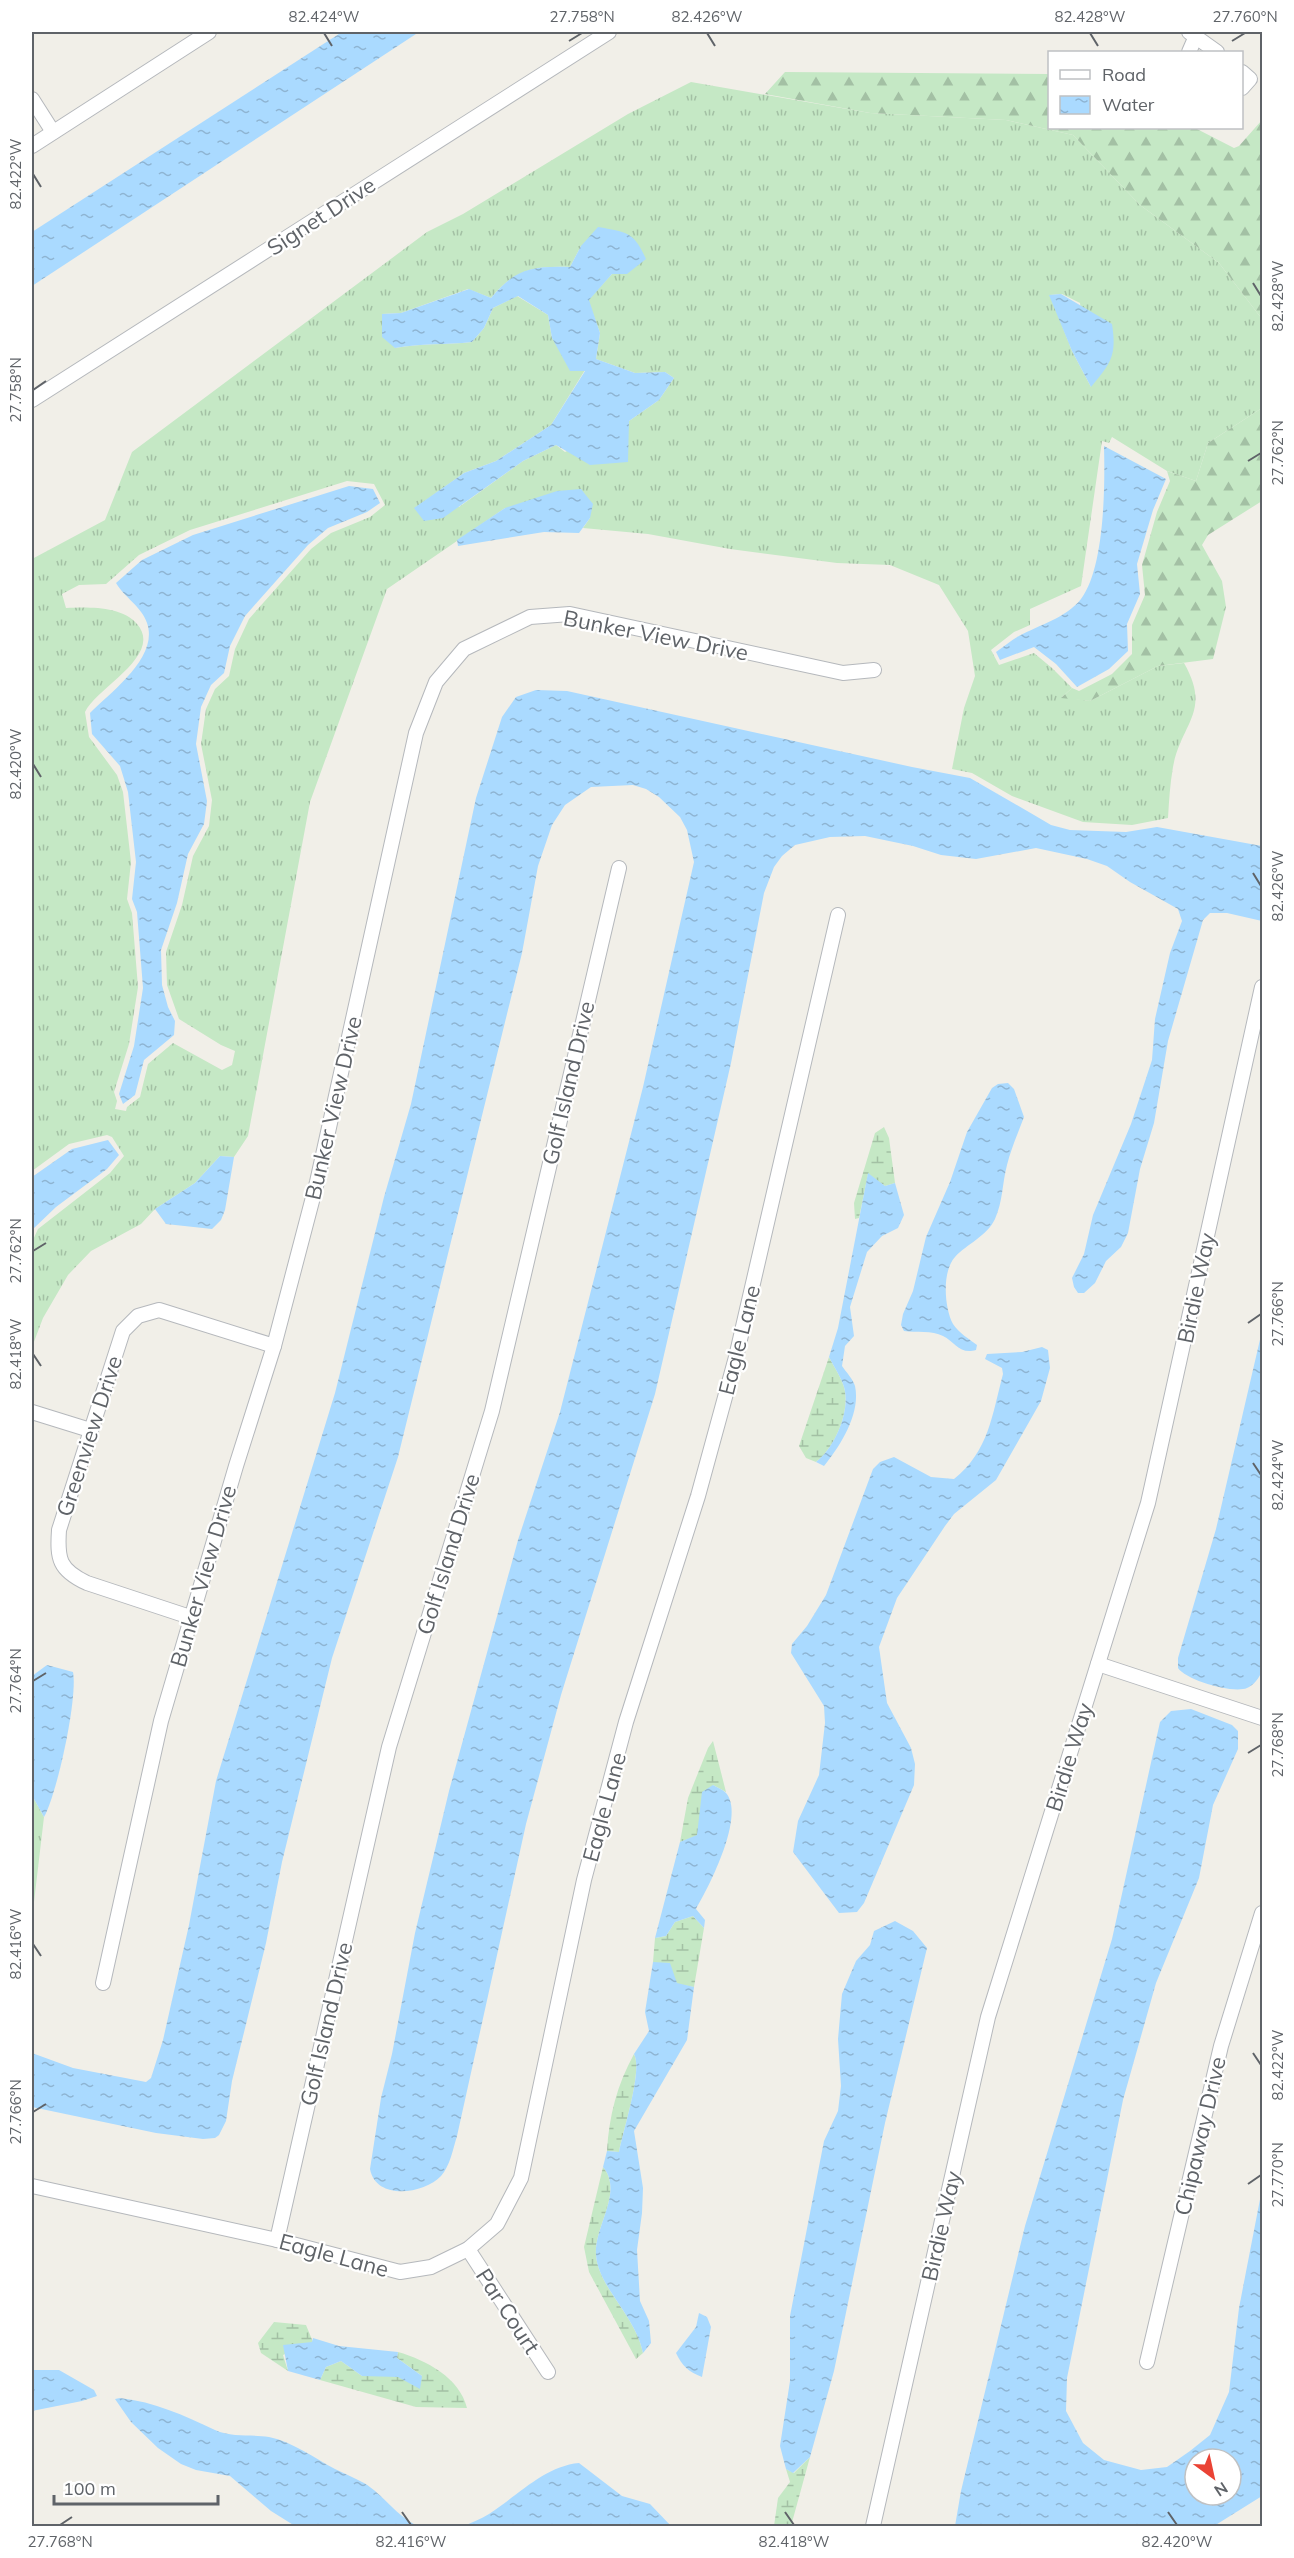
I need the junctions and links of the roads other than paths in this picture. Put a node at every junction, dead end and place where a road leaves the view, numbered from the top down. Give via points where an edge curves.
1 (209, 32) edge
2 (609, 32) edge
3 (1192, 34) edge
4 (1189, 51) edge
5 (1216, 51) edge
6 (32, 99) edge
7 (53, 132) junction
8 (32, 146) edge
9 (32, 400) edge
10 (874, 670) dead end
11 (619, 868) dead end
12 (838, 915) dead end
13 (1263, 987) edge
14 (274, 1346) junction
15 (32, 1412) edge
16 (90, 1430) junction
17 (190, 1617) junction
18 (1098, 1664) junction
19 (1263, 1718) edge
20 (1263, 1913) edge
21 (103, 1983) dead end
22 (32, 2186) edge
23 (277, 2240) junction
24 (468, 2249) junction
25 (1147, 2362) dead end
26 (548, 2372) dead end
27 (873, 2526) edge

1 - 7 street
2 - 9 street, Signet Drive
3 - 4 street
3 - 5 street
6 - 7 street
7 - 8 street
10 - 14 street, Bunker View Drive via 843,673 570,614 531,616 464,649 436,682 416,733 317,1182
11 - 23 street, Golf Island Drive via 492,1411 389,1747
12 - 24 street, Eagle Lane via 736,1357 698,1496 626,1722 584,1880 521,2178 497,2224
13 - 18 street, Birdie Way via 1148,1503
14 - 16 street, Greenview Drive via 159,1310 138,1316 123,1331
14 - 17 street, Bunker View Drive
15 - 16 street
16 - 17 street, Greenview Drive via 59,1530 58,1550 63,1566 87,1583
17 - 21 street, Bunker View Drive via 161,1721
18 - 19 street
18 - 27 street, Birdie Way via 988,2017
20 - 25 street, Chipaway Drive via 1221,2046
22 - 23 street, Eagle Lane
23 - 24 street, Eagle Lane via 400,2272 431,2267
24 - 26 street, Par Court

